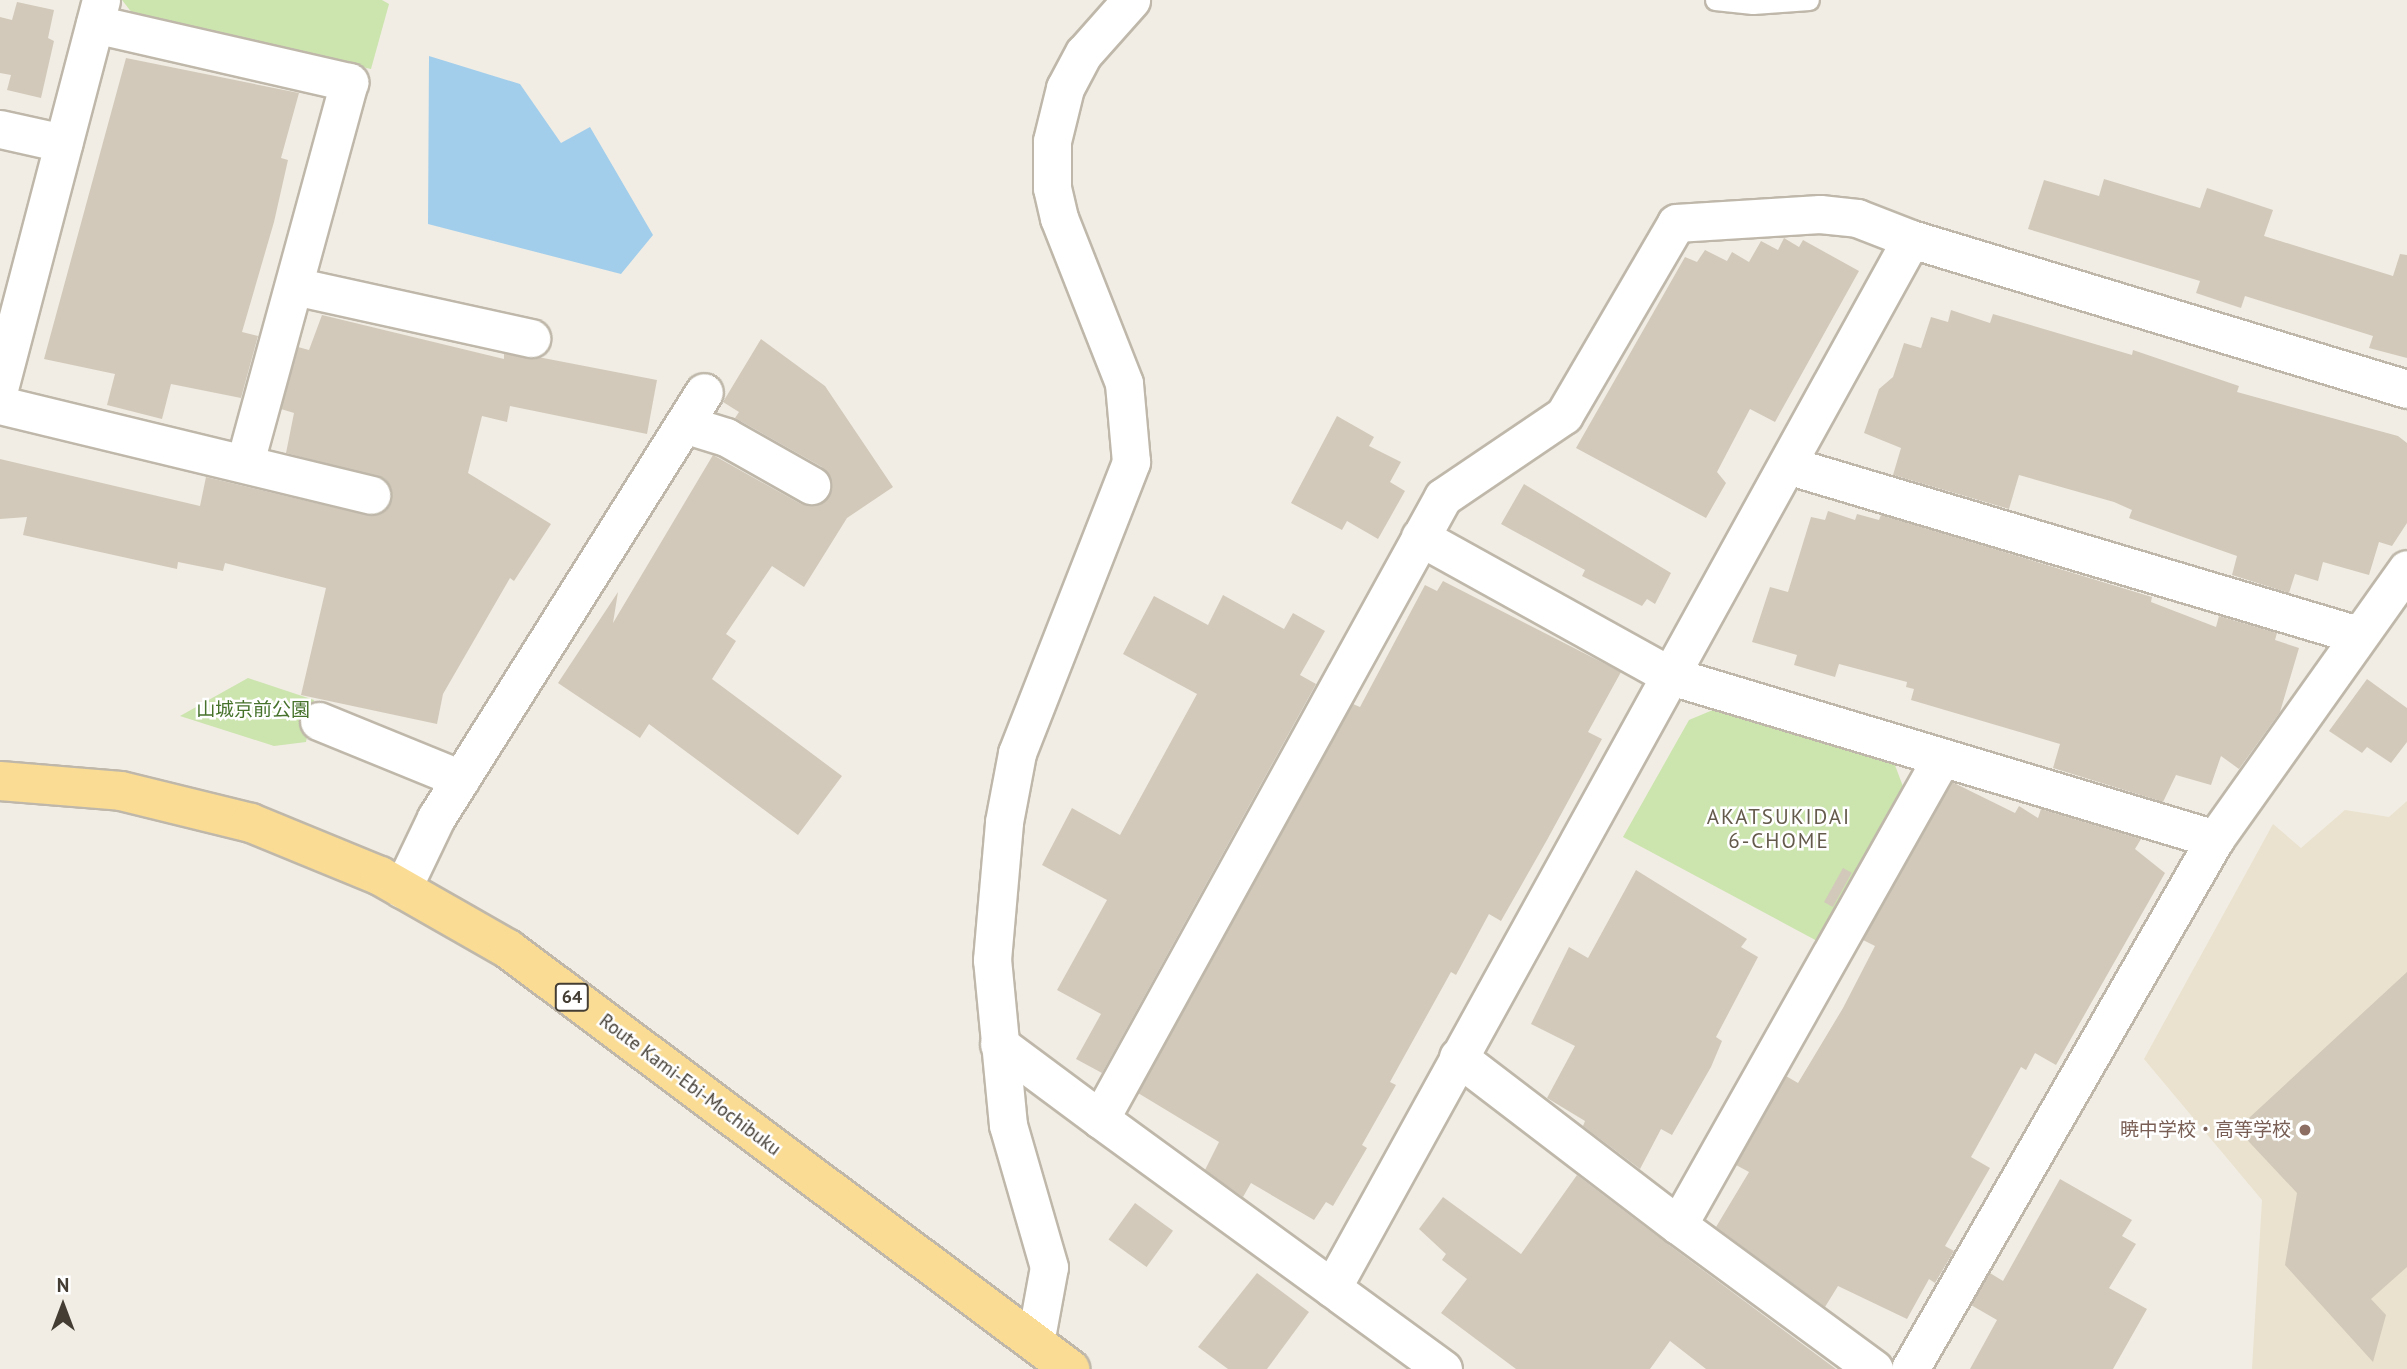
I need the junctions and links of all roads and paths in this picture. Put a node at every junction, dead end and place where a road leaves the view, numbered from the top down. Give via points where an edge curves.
1 (1131, 0) edge
2 (1715, 0) edge
3 (1809, 0) edge
4 (98, 12) edge
5 (0, 129) edge
6 (63, 143) junction
7 (1911, 239) junction
8 (294, 286) junction
9 (531, 338) dead end
10 (0, 385) edge
11 (2407, 388) edge
12 (704, 392) dead end
13 (0, 405) edge
14 (684, 424) junction
15 (245, 463) junction
16 (1787, 465) junction
17 (811, 485) dead end
18 (371, 495) dead end
19 (1420, 537) junction
20 (2407, 569) edge
21 (2358, 635) junction
22 (1671, 676) junction
23 (319, 721) dead end
24 (1942, 757) junction
25 (461, 779) junction
26 (0, 781) edge
27 (2216, 839) junction
28 (402, 889) junction
29 (999, 1044) junction
30 (1458, 1058) junction
31 (1100, 1119) junction
32 (1678, 1225) junction
33 (1332, 1288) junction
34 (1035, 1343) junction
35 (1070, 1369) edge
36 (1443, 1369) edge
37 (1874, 1369) edge
38 (1910, 1369) edge

1 - 29 street via 1084,53 1065,88 1052,141 1052,188 1059,218 1124,383 1131,462 1017,753 1004,822 992,960
2 - 3 lane via 1753,4
4 - 6 street
4 - 8 street via 349,82
5 - 6 street
6 - 10 street
7 - 11 street
7 - 16 street
7 - 19 street via 1857,218 1820,214 1676,223 1564,415 1458,483 1443,497
8 - 9 street
8 - 15 street
12 - 14 street
13 - 15 street
14 - 17 street via 726,437
14 - 25 street
15 - 18 street
16 - 21 street
16 - 22 street
19 - 22 street
19 - 31 street
20 - 21 street
21 - 27 street
22 - 24 street
22 - 30 street
23 - 25 street
24 - 27 street
24 - 32 street
25 - 28 street via 420,846
26 - 28 main road, Route Kami-Ebi-Mochibuku / 64 via 121,790 251,823
27 - 38 street
28 - 34 main road, Route Kami-Ebi-Mochibuku / 64 via 508,949
29 - 31 street
29 - 34 street via 1008,1125 1049,1267
30 - 32 street
30 - 33 street
31 - 33 street
32 - 37 street
33 - 36 street
34 - 35 main road, Route Kami-Ebi-Mochibuku / 64

